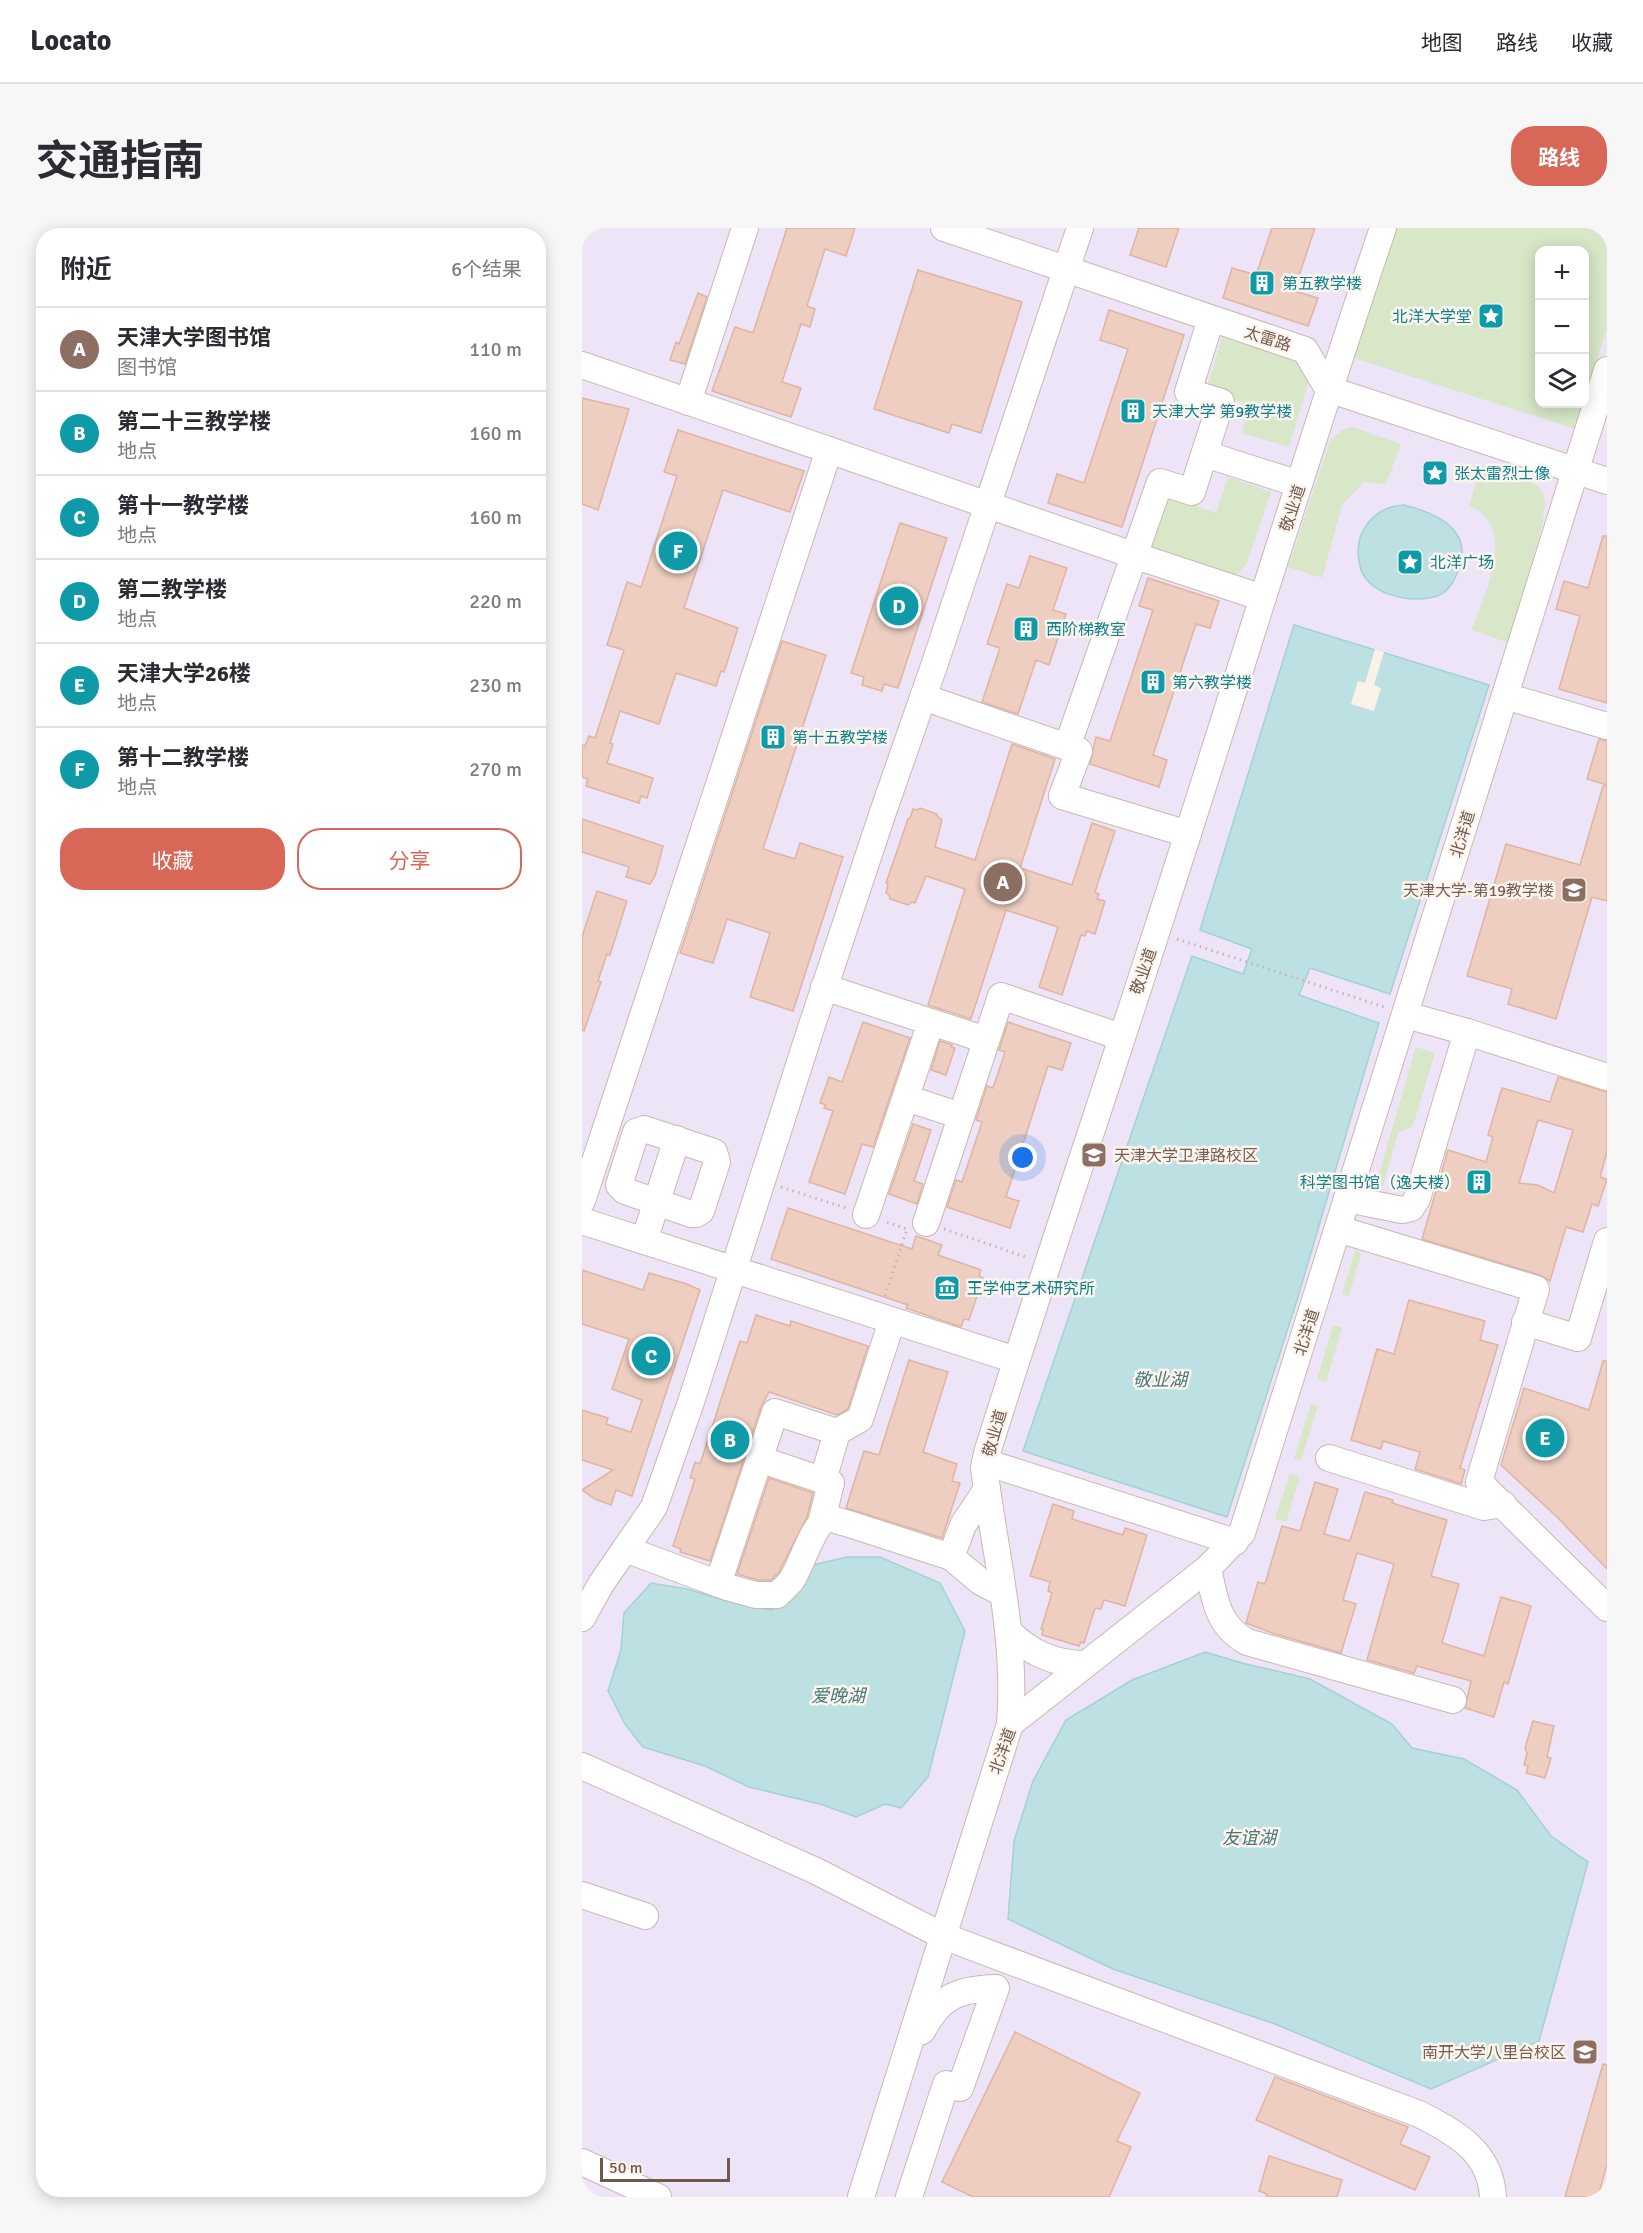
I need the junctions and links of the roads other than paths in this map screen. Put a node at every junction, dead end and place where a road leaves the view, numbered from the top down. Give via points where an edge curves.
1 (745, 228) edge
2 (944, 228) edge
3 (1080, 228) edge
4 (1383, 228) edge
5 (1066, 269) junction
6 (1211, 319) junction
7 (582, 365) edge
8 (1607, 370) edge
9 (1328, 389) junction
10 (688, 402) junction
11 (829, 450) junction
12 (1205, 454) junction
13 (1576, 472) junction
14 (1607, 481) edge
15 (1299, 484) junction
16 (987, 504) junction
17 (1133, 555) junction
18 (1263, 598) junction
19 (1505, 696) junction
20 (924, 697) junction
21 (1607, 726) edge
22 (1067, 747) junction
23 (1188, 834) junction
24 (824, 987) junction
25 (1397, 1012) junction
26 (931, 1022) junction
27 (1467, 1032) junction
28 (1121, 1037) junction
29 (986, 1040) junction
30 (1607, 1077) edge
31 (906, 1098) junction
32 (961, 1116) junction
33 (677, 1140) junction
34 (1347, 1199) junction
35 (582, 1201) edge
36 (657, 1202) junction
37 (866, 1215) dead end
38 (582, 1221) edge
39 (926, 1223) road end
40 (1338, 1229) junction
41 (644, 1241) junction
42 (1607, 1241) edge
43 (733, 1271) junction
44 (892, 1321) junction
45 (1525, 1322) junction
46 (1016, 1360) junction
47 (837, 1432) junction
48 (1329, 1458) dead end
49 (759, 1460) junction
50 (985, 1462) junction
51 (823, 1480) junction
52 (987, 1489) junction
53 (1503, 1504) junction
54 (821, 1523) junction
55 (1235, 1542) junction
56 (626, 1549) junction
57 (951, 1557) junction
58 (1208, 1568) junction
59 (718, 1584) junction
60 (1002, 1593) junction
61 (1607, 1608) edge
62 (582, 1618) edge
63 (1008, 1631) junction
64 (1086, 1664) junction
65 (1453, 1700) dead end
66 (1010, 1724) junction
67 (582, 1766) edge
68 (582, 1895) edge
69 (645, 1916) dead end
70 (943, 1936) junction
71 (582, 2162) edge
72 (658, 2197) edge
73 (861, 2197) edge
74 (867, 2197) edge
75 (909, 2197) edge
76 (1493, 2197) edge

1 - 10 street
2 - 5 street, 太雷路
3 - 5 street
4 - 9 street, 敬业道
5 - 6 street, 太雷路
5 - 16 street
6 - 9 street, 太雷路 via 1305,350
6 - 12 street via 1188,392 1221,402
7 - 10 street
8 - 13 street, 北洋道
9 - 13 street
9 - 15 street, 敬业道
10 - 11 street
11 - 16 street
11 - 35 street
12 - 15 street
12 - 17 street via 1192,492 1160,482
13 - 14 street
13 - 19 street, 北洋道
15 - 18 street, 敬业道
16 - 17 street
16 - 20 street
17 - 18 street
17 - 22 street
18 - 23 street, 敬业道
19 - 21 street
19 - 25 street, 北洋道
20 - 22 street
20 - 24 street
22 - 23 street via 1079,752 1062,796
23 - 28 street, 敬业道
24 - 26 street
24 - 43 street
25 - 27 street
25 - 34 street, 北洋道
26 - 29 street
26 - 31 street
27 - 30 street
27 - 34 street via 1411,1208 1402,1210
28 - 29 street via 1001,996
28 - 46 street, 敬业道
29 - 32 street
31 - 32 street
31 - 37 street
32 - 39 street
33 - 36 street
33 - 36 street via 636,1132 620,1177 619,1185 625,1191
33 - 36 street via 714,1152 717,1162 701,1211 691,1214
34 - 40 street, 北洋道
36 - 41 street
38 - 41 street
40 - 45 street via 1536,1289
40 - 55 street, 北洋道 via 1242,1533
41 - 43 street
42 - 45 street via 1578,1338
43 - 44 street
43 - 56 street via 654,1507
44 - 46 street
44 - 47 street via 860,1419
45 - 53 street via 1479,1482
46 - 50 street, 敬业道
47 - 49 street via 776,1412
47 - 51 street
48 - 53 street via 1484,1507
49 - 51 street
49 - 59 street
50 - 52 street, 敬业道
50 - 55 street
51 - 54 street via 831,1483
52 - 57 street via 963,1525
52 - 60 street, 敬业道
53 - 61 street
54 - 57 street via 830,1519
54 - 59 street via 791,1582 777,1595 756,1595
55 - 58 street, 北洋道
56 - 59 street
56 - 62 street
57 - 60 street via 981,1582
58 - 64 street, 北洋道
58 - 65 street via 1222,1620 1247,1642
60 - 63 street, 敬业道
63 - 64 street via 1026,1648 1047,1658
63 - 66 street, 敬业道 via 1012,1673
64 - 66 street, 北洋道
66 - 70 street, 北洋道
67 - 70 street via 816,1871
68 - 69 street
70 - 73 street, 北洋道
70 - 76 street via 1419,2114 1470,2145 1482,2158
71 - 72 street
74 - 75 street via 919,2036 929,2018 949,1998 973,1989 996,1988 960,2088 946,2084

